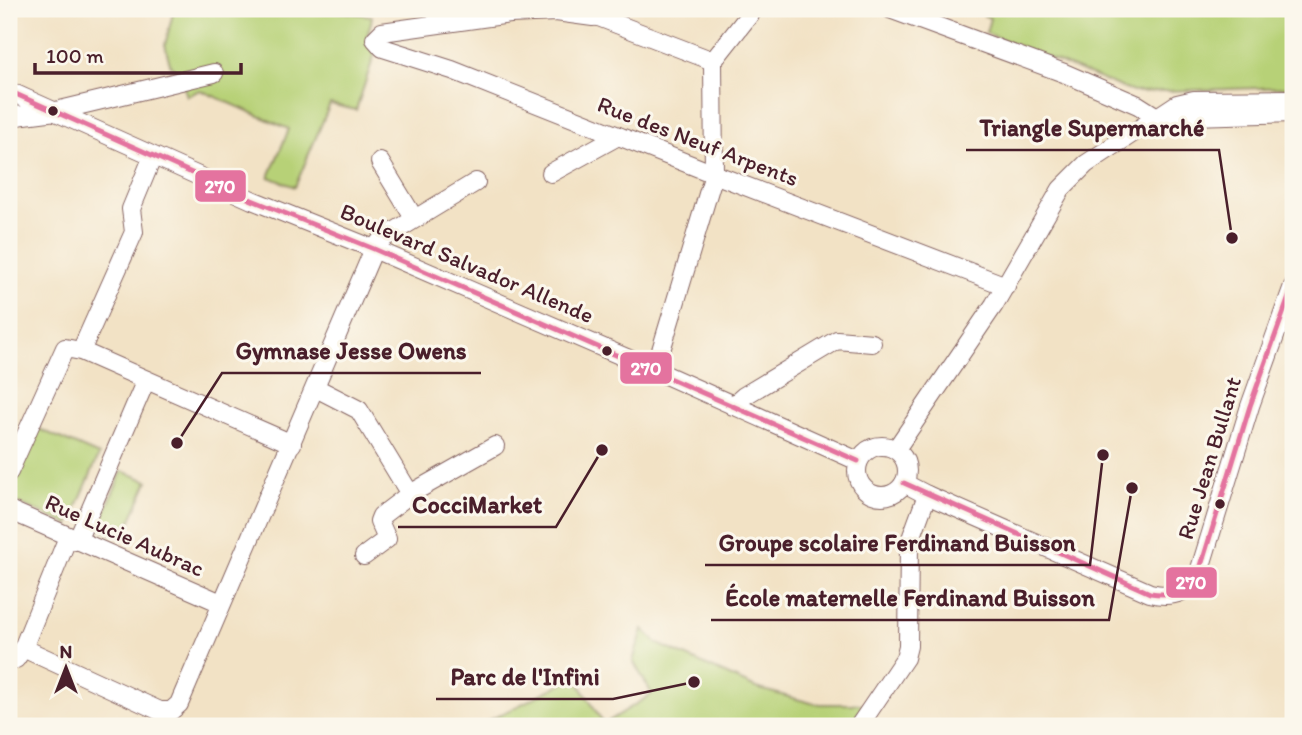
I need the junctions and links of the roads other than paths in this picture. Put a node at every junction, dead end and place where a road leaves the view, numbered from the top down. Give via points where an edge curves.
1 (754, 9) edge
2 (890, 9) edge
3 (585, 13) edge
4 (713, 61) junction
5 (214, 73) dead end
6 (9, 92) edge
7 (1293, 99) edge
8 (56, 111) junction
9 (1293, 113) edge
10 (9, 117) edge
11 (1157, 117) junction
12 (618, 136) junction
13 (380, 162) dead end
14 (150, 163) dead end
15 (551, 173) dead end
16 (714, 174) junction
17 (476, 182) dead end
18 (414, 218) junction
19 (374, 249) junction
20 (1006, 286) junction
21 (1293, 286) edge
22 (872, 343) dead end
23 (81, 351) junction
24 (652, 369) junction
25 (146, 380) junction
26 (316, 388) junction
27 (733, 407) junction
28 (292, 444) junction
29 (495, 446) dead end
30 (896, 449) junction
31 (858, 461) junction
32 (9, 472) edge
33 (904, 482) junction
34 (410, 494) junction
35 (927, 495) junction
36 (9, 510) edge
37 (72, 539) junction
38 (364, 556) dead end
39 (221, 603) junction
40 (23, 648) junction
41 (9, 661) edge
42 (859, 726) edge

1 - 4 street
2 - 11 street via 1064,73
3 - 4 street
3 - 12 street, Rue des Neuf Arpents via 510,14 382,32 375,39 383,48 452,70
4 - 16 street
5 - 8 street
6 - 8 street, Boulevard Salvador Allende
7 - 11 street via 1194,100
8 - 10 street
8 - 19 street, Boulevard Salvador Allende via 252,200
9 - 11 street
11 - 20 street via 1073,176
12 - 15 street
12 - 16 street, Rue des Neuf Arpents
13 - 18 street
14 - 23 street via 131,209 134,233
16 - 20 street, Rue des Neuf Arpents
16 - 24 street
17 - 18 street
18 - 19 street
19 - 24 street, Boulevard Salvador Allende
19 - 26 street
20 - 30 street
21 - 35 street, Rue Jean Bullant via 1200,569 1184,592 1150,593
22 - 27 street via 837,340
23 - 25 street
23 - 32 street via 65,348
24 - 27 street, Boulevard Salvador Allende
25 - 28 street
25 - 37 street
26 - 28 street
26 - 34 street via 359,410
27 - 31 street, Boulevard Salvador Allende
28 - 39 street
29 - 34 street
30 - 31 street via 874,446
30 - 33 street via 907,468
31 - 33 street via 857,478 867,492 892,494
33 - 35 street, Rue Jean Bullant
34 - 38 street via 381,516 387,539
35 - 42 street via 909,544 905,658
36 - 37 street, Rue Lucie Aubrac
37 - 39 street, Rue Lucie Aubrac
37 - 40 street
39 - 40 street via 179,704 171,711 160,711
40 - 41 street

